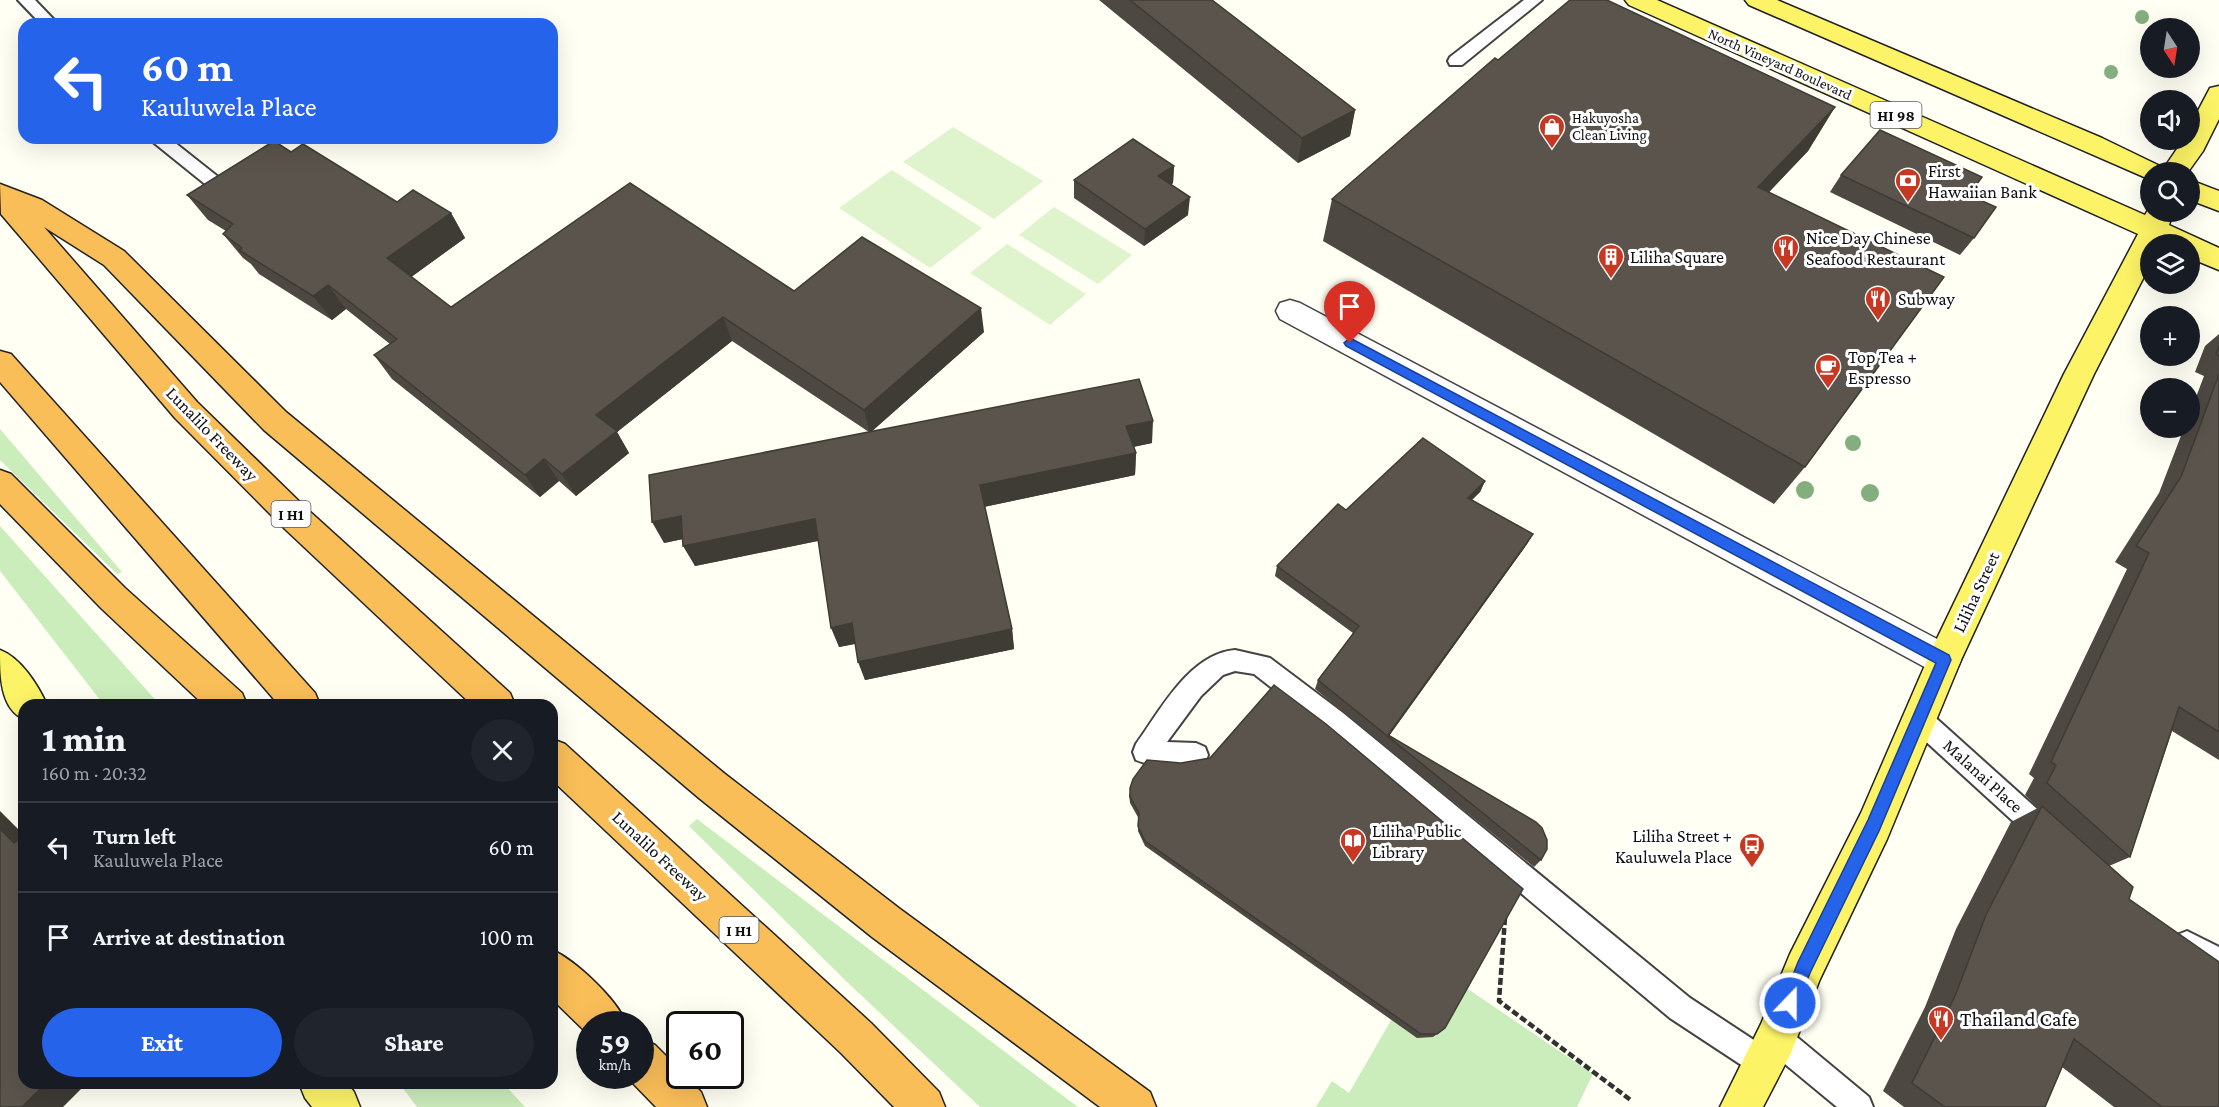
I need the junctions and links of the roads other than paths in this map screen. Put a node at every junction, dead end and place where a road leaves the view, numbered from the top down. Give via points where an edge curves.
1 (26, 0) edge
2 (1534, 0) edge
3 (1637, 0) edge
4 (1757, 0) edge
5 (44, 18) edge
6 (1456, 61) dead end
7 (2219, 94) edge
8 (165, 144) edge
9 (2182, 162) edge
10 (2140, 166) edge
11 (211, 180) edge
12 (2200, 193) edge
13 (0, 194) edge
14 (2219, 202) edge
15 (2140, 214) edge
16 (2156, 222) edge
17 (2158, 222) edge
18 (2173, 234) edge
19 (2200, 251) edge
20 (2219, 260) edge
21 (1290, 311) dead end
22 (0, 362) edge
23 (0, 483) edge
24 (1944, 660) junction
25 (0, 666) edge
26 (25, 699) edge
27 (223, 699) edge
28 (297, 699) edge
29 (491, 699) edge
30 (1919, 719) junction
31 (1196, 755) dead end
32 (558, 762) edge
33 (2061, 847) edge
34 (2166, 935) edge
35 (2219, 962) edge
36 (558, 976) edge
37 (558, 1009) edge
38 (593, 1011) edge
39 (576, 1025) edge
40 (1769, 1050) junction
41 (654, 1074) edge
42 (325, 1089) edge
43 (644, 1089) edge
44 (339, 1107) edge
45 (664, 1107) edge
46 (686, 1107) edge
47 (924, 1107) edge
48 (1135, 1107) edge
49 (1741, 1107) edge
50 (1859, 1107) edge

1 - 5 lane
2 - 6 lane
3 - 15 main road, North Vineyard Boulevard / HI 98
4 - 10 main road
7 - 9 main road
8 - 11 lane
12 - 14 main road
13 - 29 highway, Lunalilo Freeway / I H1 via 186,410 296,519
13 - 48 highway via 32,207 114,258 274,422 712,786 895,930
16 - 24 main road, Liliha Street via 2079,374
17 - 18 main road, North Vineyard Boulevard / HI 98
19 - 20 main road
21 - 24 street
22 - 28 highway
23 - 27 highway via 113,598
24 - 30 main road, Liliha Street
25 - 26 main road
30 - 33 lane, Malanai Place
30 - 40 main road, Liliha Street via 1874,826 1804,968
31 - 40 lane via 1145,752 1205,674 1224,662 1250,661 1262,666 1343,728 1680,1008
32 - 47 highway, Lunalilo Freeway / I H1 via 856,1038
34 - 35 lane
36 - 38 highway
37 - 39 highway
40 - 49 main road, Liliha Street
40 - 50 lane
41 - 46 highway
42 - 44 main road
43 - 45 highway

